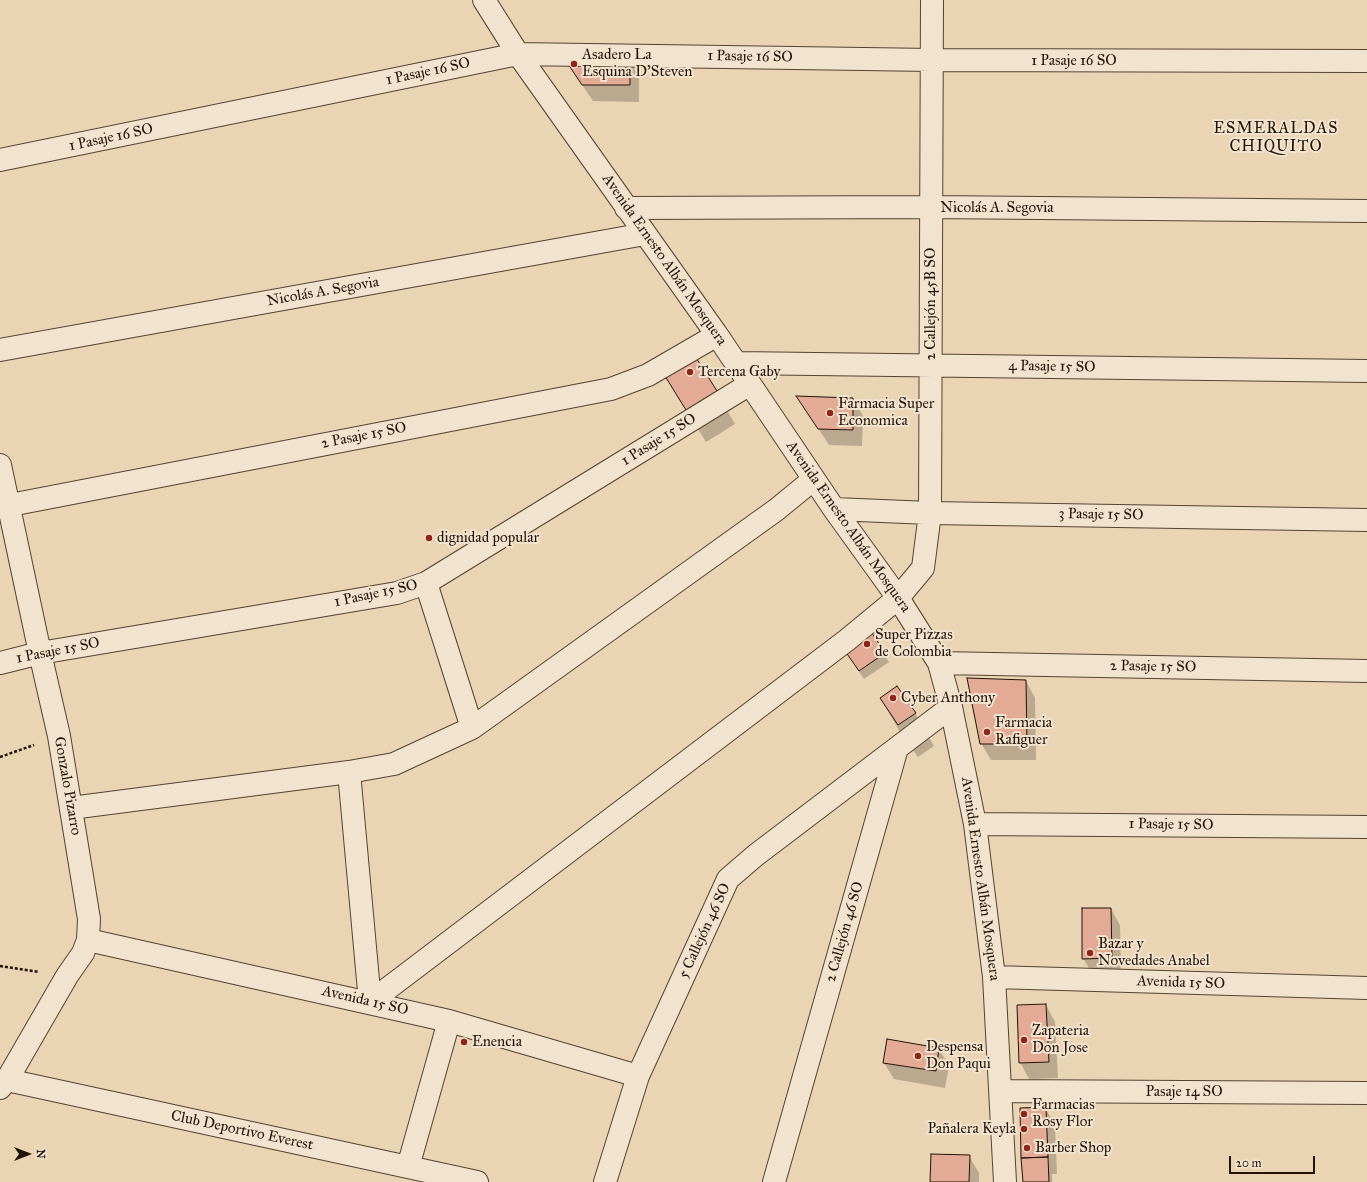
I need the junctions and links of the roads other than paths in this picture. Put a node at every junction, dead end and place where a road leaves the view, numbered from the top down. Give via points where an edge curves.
1 (484, 0) edge
2 (932, 0) edge
3 (518, 54) junction
4 (932, 60) junction
5 (1367, 62) edge
6 (0, 160) edge
7 (931, 207) junction
8 (626, 208) junction
9 (1367, 211) edge
10 (645, 234) junction
11 (717, 335) junction
12 (0, 350) edge
13 (736, 363) junction
14 (930, 366) junction
15 (1367, 371) edge
16 (750, 384) junction
17 (0, 465) edge
18 (814, 479) junction
19 (4, 506) edge
20 (834, 509) junction
21 (930, 513) junction
22 (1367, 520) edge
23 (426, 583) junction
24 (898, 598) junction
25 (40, 653) junction
26 (0, 663) edge
27 (939, 663) junction
28 (1367, 671) edge
29 (951, 707) junction
30 (472, 728) junction
31 (897, 748) junction
32 (349, 772) junction
33 (72, 808) junction
34 (975, 824) junction
35 (1367, 827) edge
36 (88, 940) junction
37 (994, 977) junction
38 (1367, 988) edge
39 (370, 1002) junction
40 (449, 1021) junction
41 (638, 1076) junction
42 (4, 1084) edge
43 (1001, 1091) junction
44 (1367, 1093) edge
45 (408, 1167) junction
46 (477, 1182) edge
47 (605, 1182) edge
48 (774, 1182) edge
49 (1005, 1182) edge

1 - 3 street, Avenida Ernesto Albán Mosquera
2 - 4 street, 2 Callejón 45B SO
3 - 4 street, 1 Pasaje 16 SO
3 - 6 street, 1 Pasaje 16 SO
3 - 8 street, Avenida Ernesto Albán Mosquera
4 - 5 street, 1 Pasaje 16 SO
4 - 7 street, 2 Callejón 45B SO
7 - 8 street, Nicolás A. Segovia
7 - 9 street, Nicolás A. Segovia
7 - 14 street, 2 Callejón 45B SO
8 - 10 street, Avenida Ernesto Albán Mosquera
10 - 11 street, Avenida Ernesto Albán Mosquera
10 - 12 street, Nicolás A. Segovia
11 - 13 street, Avenida Ernesto Albán Mosquera
11 - 19 street, 2 Pasaje 15 SO via 648,375 611,389
13 - 14 street, 4 Pasaje 15 SO
13 - 16 street, Avenida Ernesto Albán Mosquera
14 - 15 street, 4 Pasaje 15 SO
14 - 21 street, 2 Callejón 45B SO
16 - 18 street, Avenida Ernesto Albán Mosquera
16 - 23 street, 1 Pasaje 15 SO
17 - 19 street, Gonzalo Pizarro
18 - 20 street, Avenida Ernesto Albán Mosquera
18 - 30 street via 776,510
19 - 25 street, Gonzalo Pizarro
20 - 21 street, 3 Pasaje 15 SO
20 - 24 street, Avenida Ernesto Albán Mosquera
21 - 22 street, 3 Pasaje 15 SO
21 - 24 street, 2 Callejón 45B SO via 923,568
23 - 25 street, 1 Pasaje 15 SO via 396,593
23 - 30 street
24 - 27 street, Avenida Ernesto Albán Mosquera
24 - 39 street, 2 Callejón 45B SO via 847,640
25 - 26 street, 1 Pasaje 15 SO
25 - 33 street, Gonzalo Pizarro
27 - 28 street, 2 Pasaje 15 SO
27 - 29 street, Avenida Ernesto Albán Mosquera
29 - 31 street
29 - 34 street, Avenida Ernesto Albán Mosquera
30 - 32 street via 394,764
31 - 41 street, 5 Callejón 46 SO via 728,879
31 - 48 street, 2 Callejón 46 SO
32 - 33 street
32 - 39 street
33 - 36 street, Gonzalo Pizarro via 89,920
34 - 35 street, 1 Pasaje 15 SO
34 - 37 street, Avenida Ernesto Albán Mosquera
36 - 39 street, Avenida 15 SO
36 - 42 street, Gonzalo Pizarro via 83,953
37 - 38 street, Avenida 15 SO
37 - 43 street, Avenida Ernesto Albán Mosquera
39 - 40 street, Avenida 15 SO
40 - 41 street, Avenida 15 SO
40 - 45 street
41 - 47 street, 5 Callejón 46 SO
42 - 45 street, Club Deportivo Everest
43 - 44 street, Pasaje 14 SO
43 - 49 street, Avenida Ernesto Albán Mosquera
45 - 46 street, Club Deportivo Everest

